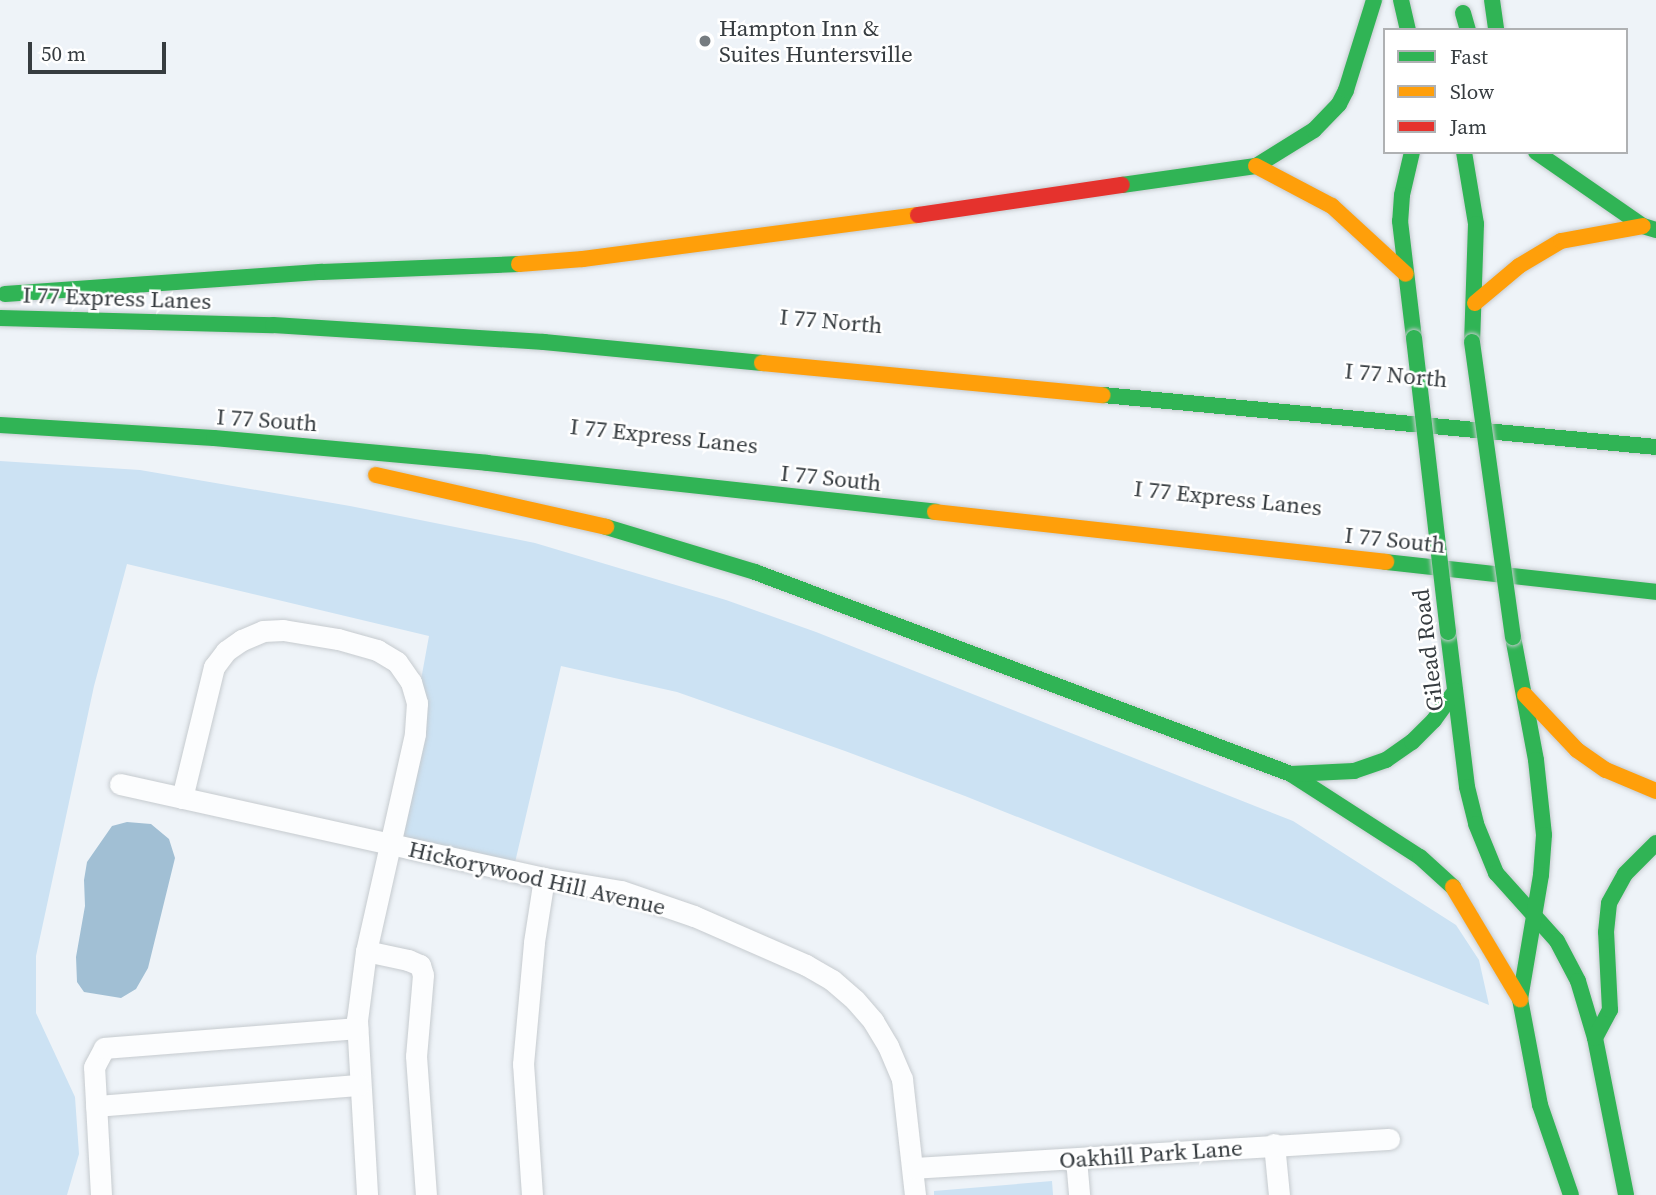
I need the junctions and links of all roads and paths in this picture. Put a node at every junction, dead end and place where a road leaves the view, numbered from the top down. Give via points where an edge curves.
1 (1374, 0) edge
2 (1401, 0) edge
3 (1492, 0) edge
4 (1408, 28) edge
5 (1496, 28) edge
6 (1412, 154) edge
7 (1465, 154) edge
8 (1539, 154) edge
9 (1556, 154) edge
10 (1255, 166) junction
11 (1573, 175) junction
12 (1650, 228) edge
13 (1406, 274) junction
14 (2, 294) edge
15 (180, 298) dead end
16 (1475, 303) junction
17 (0, 318) edge
18 (1406, 399) dead end
19 (1434, 401) dead end
20 (1462, 404) dead end
21 (1503, 408) dead end
22 (0, 425) edge
23 (80, 429) junction
24 (1656, 447) edge
25 (300, 463) dead end
26 (354, 471) dead end
27 (1420, 542) dead end
28 (1462, 547) dead end
29 (1489, 550) dead end
30 (1517, 553) dead end
31 (1656, 592) edge
32 (1455, 691) junction
33 (1525, 695) junction
34 (1292, 774) junction
35 (120, 784) dead end
36 (1656, 791) edge
37 (182, 798) junction
38 (1656, 843) edge
39 (391, 844) junction
40 (544, 878) junction
41 (1534, 916) junction
42 (366, 951) junction
43 (1520, 999) junction
44 (357, 1028) junction
45 (1595, 1038) junction
46 (359, 1084) junction
47 (96, 1106) junction
48 (1389, 1139) dead end
49 (1275, 1144) junction
50 (1076, 1159) junction
51 (913, 1168) junction
52 (1571, 1191) edge
53 (101, 1195) edge
54 (367, 1195) edge
55 (426, 1195) edge
56 (531, 1195) edge
57 (915, 1195) edge
58 (1079, 1195) edge
59 (1279, 1195) edge
60 (1626, 1195) edge

1 - 10 main road via 1339,104 1314,130
2 - 4 main road
3 - 5 main road
6 - 13 main road, Gilead Road via 1400,221
7 - 16 main road via 1476,224
8 - 11 main road
9 - 11 main road
10 - 13 main road via 1332,206
10 - 14 main road via 583,259
11 - 12 main road
12 - 16 main road via 1561,241 1502,278
13 - 32 main road, Gilead Road, bridge
14 - 15 main road
16 - 33 main road, bridge via 1472,342
17 - 24 main road, I 77 Express Lanes via 273,326 544,342
18 - 19 main road, I 77 North
20 - 21 main road, I 77 North
22 - 23 main road, I 77 South
23 - 25 main road
23 - 31 main road, I 77 South via 487,463
26 - 34 main road via 575,518 755,572
27 - 28 main road
29 - 30 main road
32 - 34 main road via 1412,742 1386,760 1354,771
32 - 41 main road, Gilead Road via 1476,824 1496,873
33 - 36 main road via 1577,750 1606,770
33 - 41 main road via 1544,835
34 - 43 main road via 1420,857 1456,890
35 - 37 street, Hickorywood Hill Avenue
37 - 39 street, Hickorywood Hill Avenue
37 - 39 street via 208,687 214,667 226,651 263,631 338,639 377,650 397,662 411,682 417,703 415,734
38 - 45 main road via 1625,874 1609,903 1610,1010
39 - 40 street, Hickorywood Hill Avenue
39 - 42 street
40 - 51 street, Hickorywood Hill Avenue via 621,891 658,903 806,965 831,980 873,1021 902,1079
40 - 56 street via 523,1064
41 - 43 main road
41 - 45 main road, Gilead Road via 1569,961
42 - 44 street
42 - 55 street via 420,965 423,975 416,1056
43 - 52 main road via 1540,1105
44 - 46 street
44 - 47 street via 104,1048 94,1067
45 - 60 main road, Gilead Road
46 - 47 street
46 - 54 street
47 - 53 street
48 - 49 street, Oakhill Park Lane
49 - 50 street, Oakhill Park Lane
49 - 59 street
50 - 51 street, Oakhill Park Lane
50 - 58 street
51 - 57 street, Hickorywood Hill Avenue

